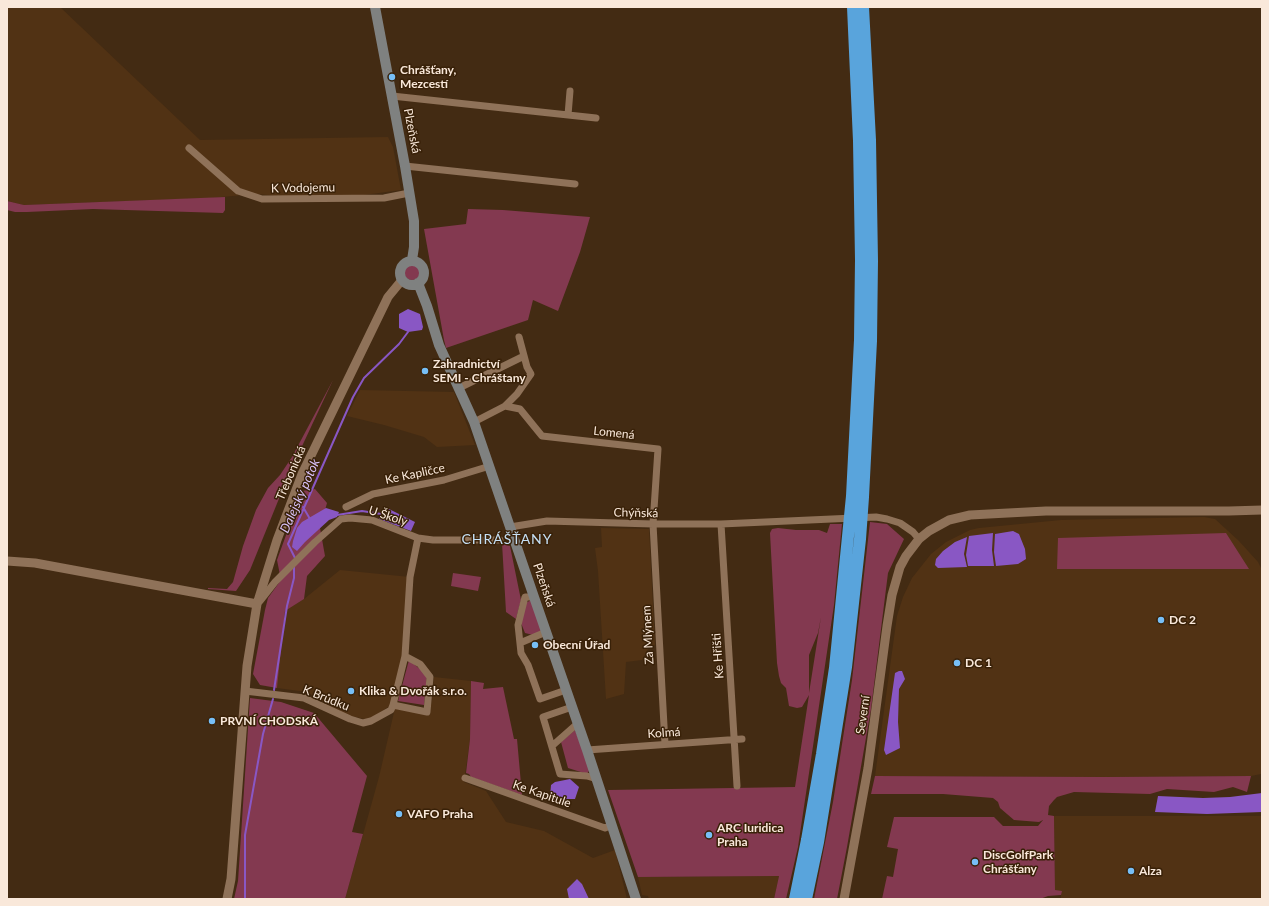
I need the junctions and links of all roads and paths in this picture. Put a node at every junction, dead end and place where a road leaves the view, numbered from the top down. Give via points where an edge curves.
1 (375, 7) edge
2 (853, 7) edge
3 (863, 7) edge
4 (570, 91) dead end
5 (392, 96) junction
6 (568, 115) junction
7 (596, 118) dead end
8 (189, 148) dead end
9 (405, 166) junction
10 (576, 184) dead end
11 (409, 193) junction
12 (412, 260) junction
13 (402, 280) junction
14 (418, 284) junction
15 (519, 337) dead end
16 (524, 356) junction
17 (459, 388) junction
18 (505, 406) junction
19 (474, 422) junction
20 (490, 466) junction
21 (858, 496) junction
22 (346, 506) dead end
23 (1262, 510) edge
24 (653, 524) junction
25 (721, 524) junction
26 (510, 527) junction
27 (418, 538) junction
28 (854, 539) junction
29 (919, 539) junction
30 (500, 540) dead end
31 (7, 561) edge
32 (534, 597) junction
33 (257, 604) junction
34 (546, 632) junction
35 (520, 643) junction
36 (405, 656) junction
37 (245, 690) junction
38 (566, 690) junction
39 (394, 705) junction
40 (572, 707) junction
41 (578, 723) junction
42 (738, 739) junction
43 (665, 744) junction
44 (552, 746) junction
45 (587, 750) junction
46 (464, 778) dead end
47 (597, 779) junction
48 (737, 786) dead end
49 (612, 825) junction
50 (227, 899) edge
51 (636, 899) edge
52 (795, 899) edge
53 (806, 899) edge
54 (844, 899) edge

1 - 5 main road, Plzeňská
2 - 21 highway via 861,260
3 - 21 highway via 870,140 872,261 871,341
4 - 6 street
5 - 6 street
5 - 9 main road, Plzeňská
6 - 7 street
8 - 11 street, K Vodojemu via 238,191 262,199 384,198
9 - 10 street
9 - 11 main road, Plzeňská
11 - 12 main road, Plzeňská via 414,229
12 - 13 main road via 400,268
12 - 14 main road via 420,264 424,271 423,278
13 - 14 main road via 409,284
13 - 33 street, Třebonická via 388,297 302,474 277,540
14 - 17 main road, Plzeňská via 439,345
15 - 16 street
16 - 17 street
16 - 18 street via 531,374 518,394
17 - 19 main road, Plzeňská
18 - 19 street
18 - 24 street, Lomená via 520,409 542,436 658,449
19 - 20 main road, Plzeňská
20 - 22 street, Ke Kapličce via 444,480 373,494
20 - 26 main road, Plzeňská
21 - 28 highway
23 - 29 street, Severní via 1046,511 976,514 949,520
24 - 25 street, Chýňská
24 - 26 street, Chýňská via 547,521
24 - 43 street, Za Mlýnem
25 - 29 street, Chýňská via 876,517 900,523
25 - 42 street, Ke Hřišti
26 - 32 main road, Plzeňská
27 - 30 street, U Školy
27 - 33 street, U Školy via 372,520 342,519 315,542
27 - 36 street via 410,577
28 - 52 highway via 822,754
28 - 53 highway via 846,666 833,755
29 - 54 street, Severní via 900,567 892,595 868,768
31 - 33 street
32 - 34 main road, Plzeňská
32 - 35 street via 525,597 518,625
33 - 37 street, Třebonická
34 - 35 street
34 - 38 main road, Plzeňská
35 - 38 street via 521,652 540,699
36 - 39 street
36 - 39 street via 420,664 430,677 427,712
37 - 39 street, K Brůdku via 304,698 363,723 371,722 388,712
37 - 50 street, Třebonická via 231,879
38 - 40 main road, Plzeňská
40 - 41 main road, Plzeňská
40 - 44 street via 543,716
41 - 44 street
41 - 45 main road, Plzeňská
42 - 43 street, Kolmá
42 - 48 street, Ke Hřišti
43 - 45 street, Kolmá
44 - 47 street via 560,774
45 - 47 main road, Plzeňská
46 - 49 street, Ke Kapitule via 605,828
47 - 49 main road, Plzeňská
49 - 51 main road, Plzeňská

